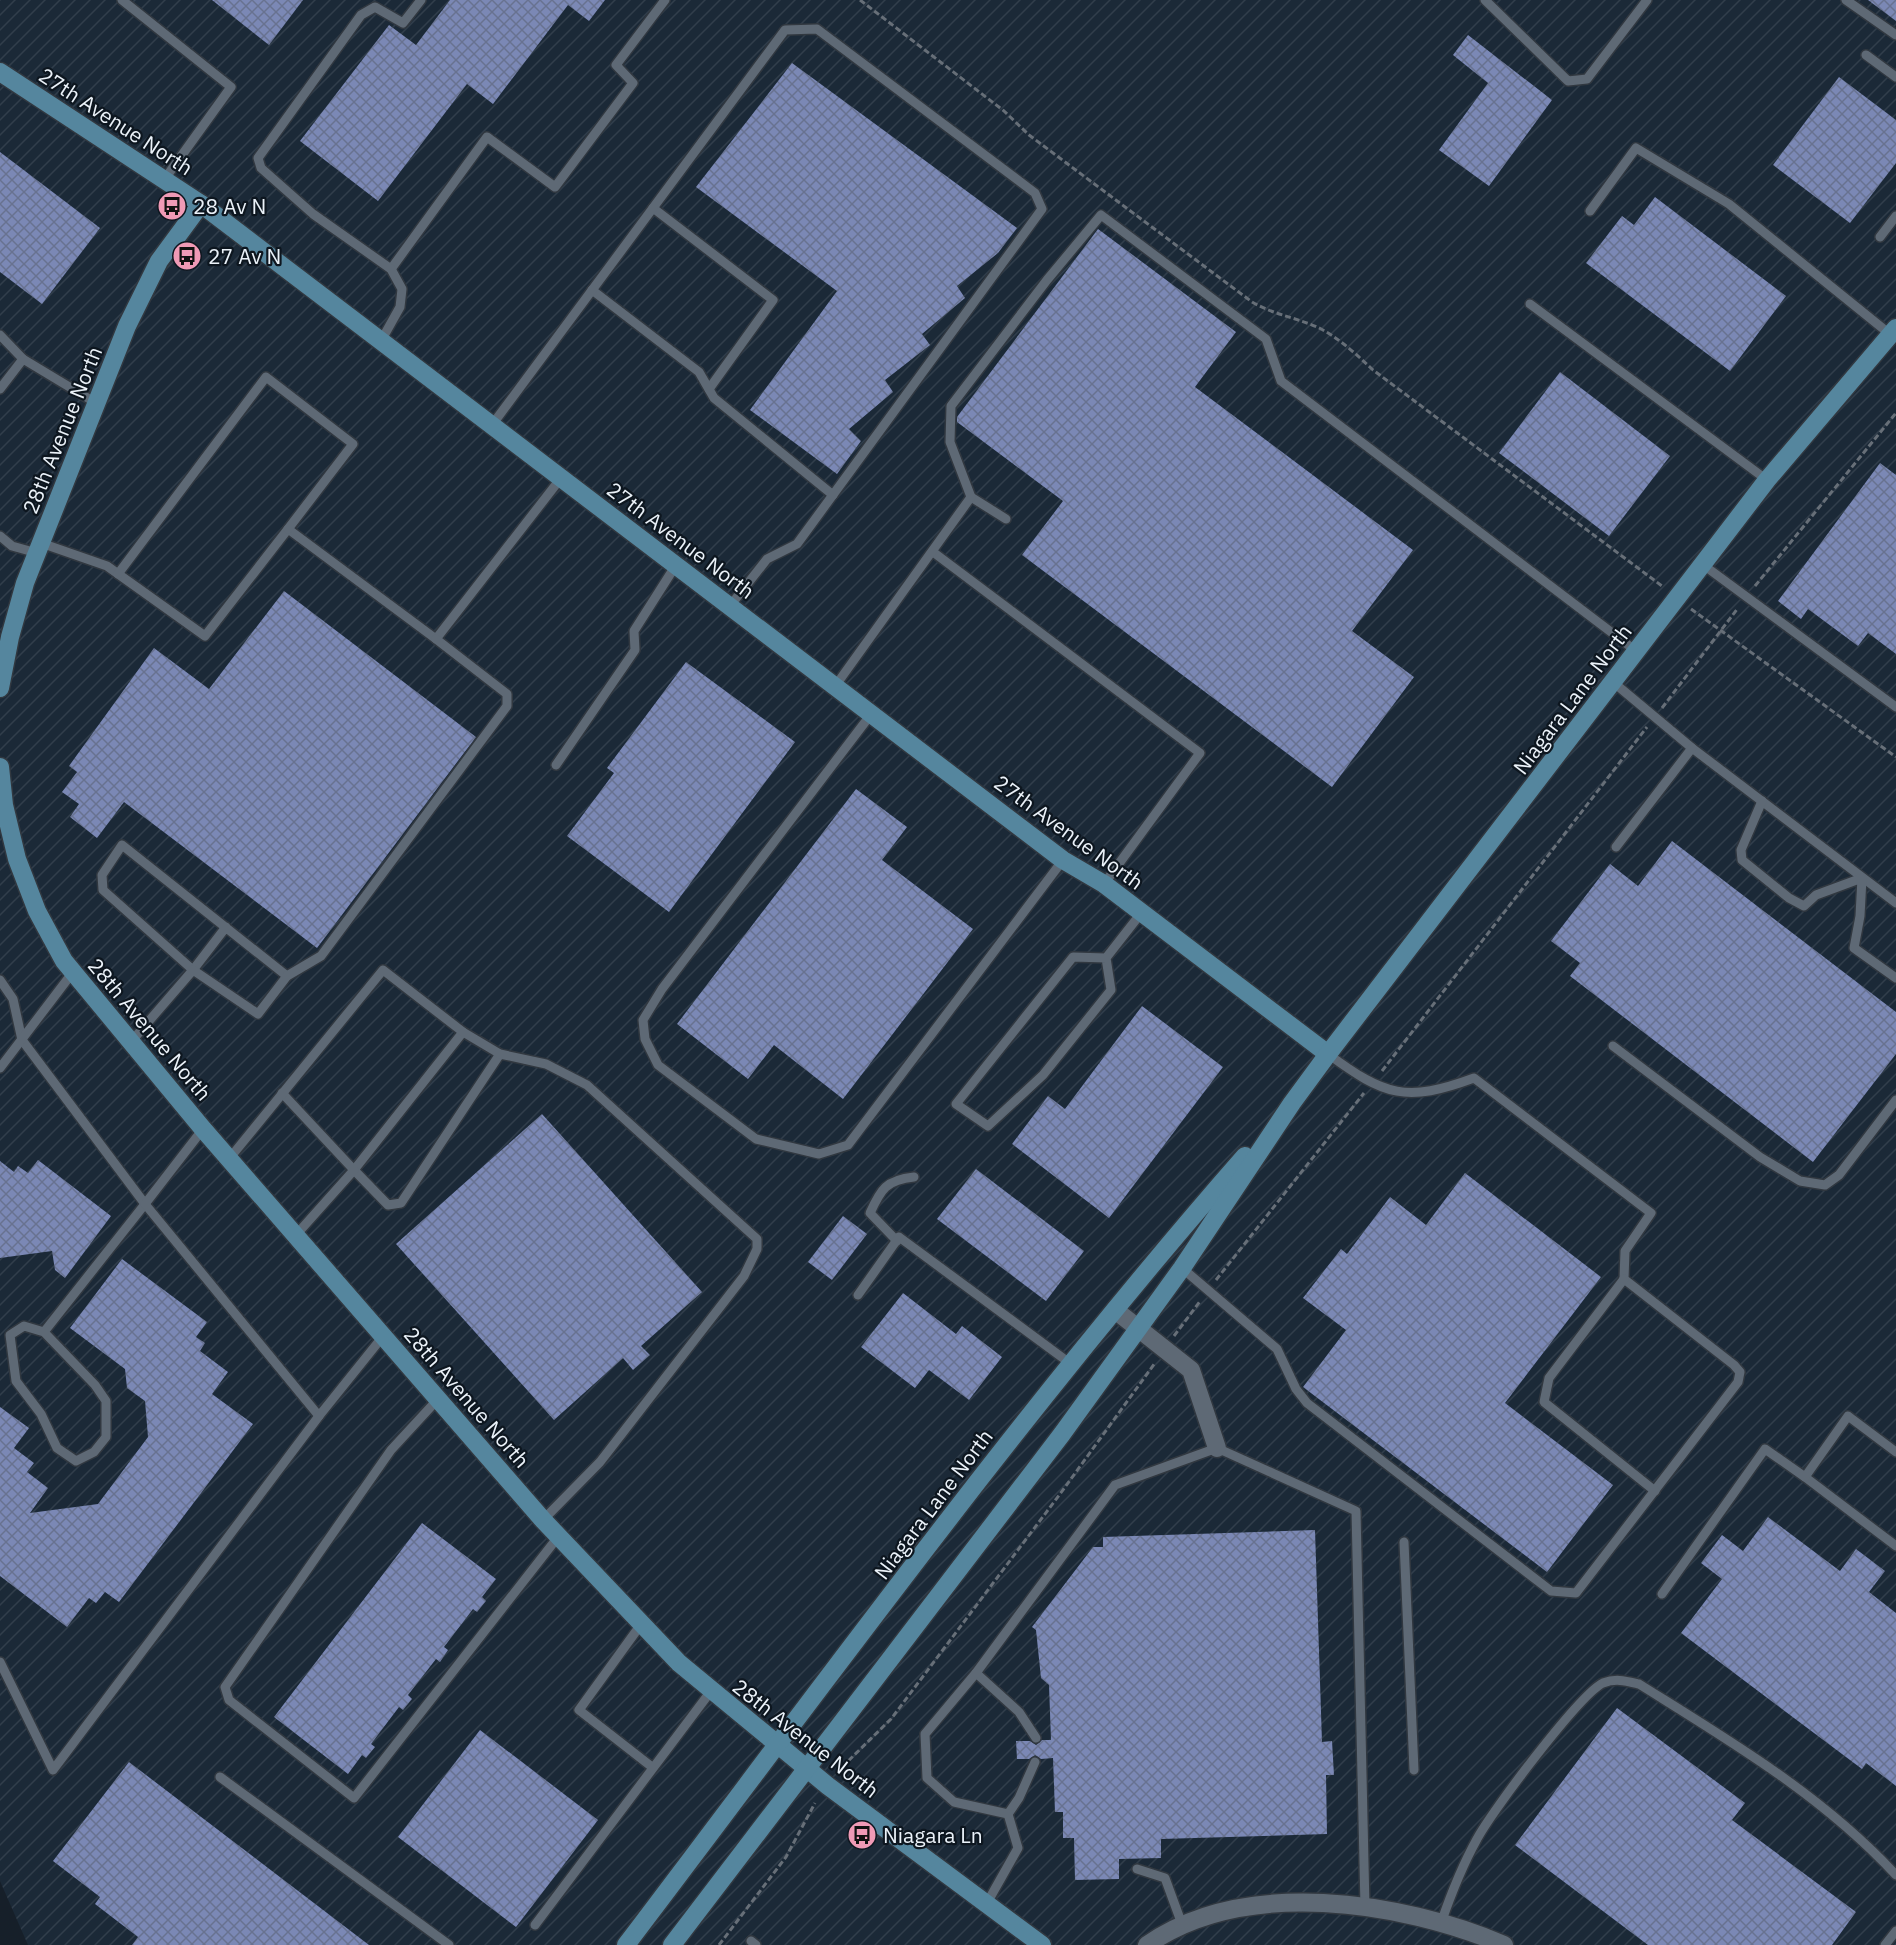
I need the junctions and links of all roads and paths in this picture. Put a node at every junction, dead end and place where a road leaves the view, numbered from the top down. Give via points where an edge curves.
1 (122, 0) edge
2 (421, 0) edge
3 (665, 0) edge
4 (860, 0) edge
5 (1485, 0) edge
6 (1647, 0) edge
7 (1846, 0) edge
8 (1896, 35) edge
9 (1866, 55) dead end
10 (0, 72) edge
11 (1896, 77) edge
12 (164, 180) junction
13 (201, 204) junction
14 (653, 208) junction
15 (1590, 212) dead end
16 (1896, 216) edge
17 (1880, 237) dead end
18 (391, 268) junction
19 (592, 290) junction
20 (1530, 304) dead end
21 (1893, 332) edge
22 (0, 335) edge
23 (381, 341) junction
24 (23, 359) junction
25 (0, 389) edge
26 (709, 389) junction
27 (96, 403) junction
28 (492, 425) junction
29 (561, 478) junction
30 (1767, 480) junction
31 (833, 495) junction
32 (971, 496) junction
33 (1006, 519) dead end
34 (288, 529) junction
35 (0, 536) edge
36 (39, 548) junction
37 (933, 552) junction
38 (1702, 564) junction
39 (676, 565) junction
40 (118, 574) junction
41 (1660, 584) dead end
42 (730, 606) junction
43 (1693, 610) dead end
44 (436, 639) junction
45 (1636, 651) junction
46 (1612, 682) junction
47 (836, 685) junction
48 (0, 688) edge
49 (1896, 707) edge
50 (873, 713) junction
51 (1692, 748) junction
52 (1896, 757) edge
53 (556, 765) dead end
54 (0, 767) edge
55 (1762, 801) junction
56 (2, 806) edge
57 (1616, 847) dead end
58 (1063, 860) junction
59 (1862, 878) junction
60 (1104, 884) junction
61 (1896, 903) edge
62 (1142, 912) junction
63 (226, 927) junction
64 (1106, 958) junction
65 (193, 970) junction
66 (73, 972) junction
67 (287, 976) junction
68 (1896, 978) edge
69 (0, 980) edge
70 (463, 1032) junction
71 (22, 1040) junction
72 (130, 1043) junction
73 (1613, 1046) dead end
74 (500, 1054) junction
75 (1328, 1054) junction
76 (0, 1068) edge
77 (282, 1093) junction
78 (1896, 1100) edge
79 (1292, 1103) junction
80 (203, 1129) junction
81 (229, 1159) junction
82 (354, 1170) junction
83 (914, 1177) dead end
84 (145, 1204) junction
85 (296, 1235) junction
86 (897, 1241) junction
87 (1182, 1268) junction
88 (1624, 1279) junction
89 (858, 1295) dead end
90 (1114, 1310) junction
91 (1139, 1328) junction
92 (44, 1332) junction
93 (384, 1335) junction
94 (1071, 1364) junction
95 (438, 1399) junction
96 (319, 1416) junction
97 (1217, 1448) junction
98 (1896, 1452) edge
99 (1805, 1477) junction
100 (1655, 1491) junction
101 (543, 1520) junction
102 (558, 1537) junction
103 (1404, 1542) dead end
104 (1896, 1546) edge
105 (1662, 1594) dead end
106 (642, 1623) junction
107 (0, 1662) edge
108 (976, 1672) junction
109 (711, 1691) junction
110 (1035, 1738) dead end
111 (778, 1745) junction
112 (1035, 1762) dead end
113 (652, 1767) junction
114 (806, 1768) junction
115 (1414, 1770) dead end
116 (220, 1777) dead end
117 (815, 1803) dead end
118 (1008, 1814) junction
119 (1137, 1869) dead end
120 (1896, 1875) edge
121 (987, 1903) junction
122 (1365, 1907) junction
123 (1441, 1923) junction
124 (535, 1925) dead end
125 (1896, 1931) edge
126 (1175, 1935) edge
127 (449, 1945) edge
128 (626, 1945) edge
129 (672, 1945) edge
130 (719, 1945) edge
131 (1042, 1945) edge
132 (1147, 1945) edge
133 (1504, 1945) edge
134 (1885, 1945) edge

1 - 12 lane via 231,87
2 - 18 lane via 403,23 375,7 361,15 258,158 261,168 313,214
3 - 18 lane via 615,65 633,83 555,187 487,137
4 - 41 path via 1004,111 1029,135 1252,302 1274,314 1320,328
5 - 6 lane via 1568,81 1587,79
7 - 8 lane
9 - 11 lane
10 - 12 street, 27th Avenue North
12 - 13 street, 27th Avenue North
13 - 23 street, 27th Avenue North
13 - 27 street, 28th Avenue North via 159,261 142,292
14 - 19 lane
14 - 26 lane via 773,300
14 - 31 lane via 785,30 817,29 1035,193 1042,208
15 - 21 lane via 1636,148 1729,204
16 - 17 lane
18 - 23 lane via 402,289 400,307
19 - 26 lane via 699,372
19 - 28 lane
20 - 30 lane
21 - 30 street, Niagara Lane North
22 - 24 lane
23 - 28 street, 27th Avenue North
24 - 25 lane
24 - 27 lane
26 - 31 lane via 714,398
27 - 36 street, 28th Avenue North
28 - 29 street, 27th Avenue North
29 - 39 street, 27th Avenue North
29 - 44 lane
30 - 38 street, Niagara Lane North
31 - 42 lane via 797,544 767,559
32 - 33 lane
32 - 37 lane
32 - 45 lane via 950,442 951,406 1101,215 1266,339 1281,381
34 - 40 lane via 205,636
34 - 40 lane via 353,444 266,377
34 - 44 lane
35 - 36 lane via 12,546
36 - 40 lane via 107,566
36 - 48 street, 28th Avenue North via 10,637
37 - 47 lane
37 - 60 lane via 1200,753
38 - 45 street, Niagara Lane North
38 - 49 lane
39 - 42 street, 27th Avenue North
39 - 53 lane via 634,631 635,650
42 - 47 street, 27th Avenue North
43 - 52 path
44 - 67 lane via 507,694 507,706 321,956
45 - 46 street, Niagara Lane North
46 - 51 lane
46 - 75 street, Niagara Lane North
47 - 50 street, 27th Avenue North
50 - 58 street, 27th Avenue North
50 - 58 lane via 662,989 643,1020 645,1039 658,1065 756,1139 819,1154 848,1145
51 - 55 lane
51 - 57 lane
54 - 56 street, 28th Avenue North
55 - 59 lane
55 - 59 lane via 1741,850 1742,860 1789,898 1804,906 1816,895
56 - 66 street, 28th Avenue North via 37,911
58 - 60 street, 27th Avenue North
59 - 61 lane
59 - 68 lane via 1854,948
60 - 62 street, 27th Avenue North
62 - 64 lane
62 - 75 street, 27th Avenue North
63 - 65 lane
63 - 65 lane via 122,845 102,875 103,890
63 - 67 lane
64 - 64 lane via 1111,990 1043,1075 988,1126 956,1104 1073,957
65 - 67 lane via 258,1014
65 - 72 lane
66 - 71 lane
66 - 72 street, 28th Avenue North
69 - 71 lane via 13,999
70 - 74 lane
70 - 77 lane via 383,970
70 - 82 lane
71 - 76 lane
71 - 84 lane
72 - 80 street, 28th Avenue North
73 - 78 lane via 1760,1157 1800,1181 1825,1185 1839,1175
74 - 82 lane via 401,1203 388,1205
74 - 101 lane via 546,1064 587,1085 757,1239 757,1249 744,1276 600,1462
75 - 79 street, Niagara Lane North
75 - 88 lane via 1386,1090 1418,1094 1474,1078 1651,1213 1625,1251
77 - 81 lane
77 - 82 lane
79 - 87 street, Niagara Lane North
79 - 90 street, Niagara Lane North
80 - 81 street, 28th Avenue North
80 - 84 lane
81 - 85 street, 28th Avenue North
82 - 85 lane
83 - 86 lane via 895,1179 880,1192 870,1213
84 - 92 lane
84 - 96 lane
85 - 93 street, 28th Avenue North
86 - 89 lane
86 - 94 lane via 899,1238
87 - 91 street, Niagara Lane North
87 - 100 lane via 1277,1349 1307,1403 1551,1591 1576,1593
88 - 100 lane via 1549,1378 1544,1402
88 - 100 lane via 1740,1372 1738,1382
90 - 91 street
90 - 94 street, Niagara Lane North
91 - 97 street via 1191,1370
91 - 114 street, Niagara Lane North
92 - 92 lane via 106,1401 106,1437 94,1452 76,1461 57,1448 40,1414 16,1381 10,1335 24,1326
93 - 95 street, 28th Avenue North
93 - 96 lane
94 - 111 street, Niagara Lane North
95 - 101 street, 28th Avenue North
95 - 102 lane via 392,1450 225,1687 229,1700 354,1798
96 - 107 lane via 53,1770
97 - 108 lane via 1115,1485
97 - 122 lane via 1356,1512
98 - 99 lane via 1848,1416
99 - 104 lane
99 - 105 lane via 1765,1449
101 - 102 street, 28th Avenue North
102 - 106 street, 28th Avenue North
103 - 115 lane
106 - 109 street, 28th Avenue North via 679,1664
106 - 113 lane via 579,1710
108 - 110 lane via 1019,1712
108 - 118 lane via 926,1734 927,1778 954,1802
109 - 111 street, 28th Avenue North
109 - 113 lane
111 - 114 street, 28th Avenue North
111 - 128 street, Niagara Lane North
112 - 118 lane
113 - 124 lane
114 - 121 street, 28th Avenue North
114 - 129 street, Niagara Lane North
116 - 127 lane
117 - 130 path via 786,1857
118 - 121 lane via 1018,1848
119 - 126 lane via 1164,1878
120 - 123 lane via 1866,1843 1766,1763 1639,1684 1619,1679 1602,1683 1581,1700 1502,1803 1455,1882
121 - 131 street, 28th Avenue North
122 - 123 street
122 - 126 street via 1244,1907
123 - 133 street
125 - 134 lane
126 - 132 street

